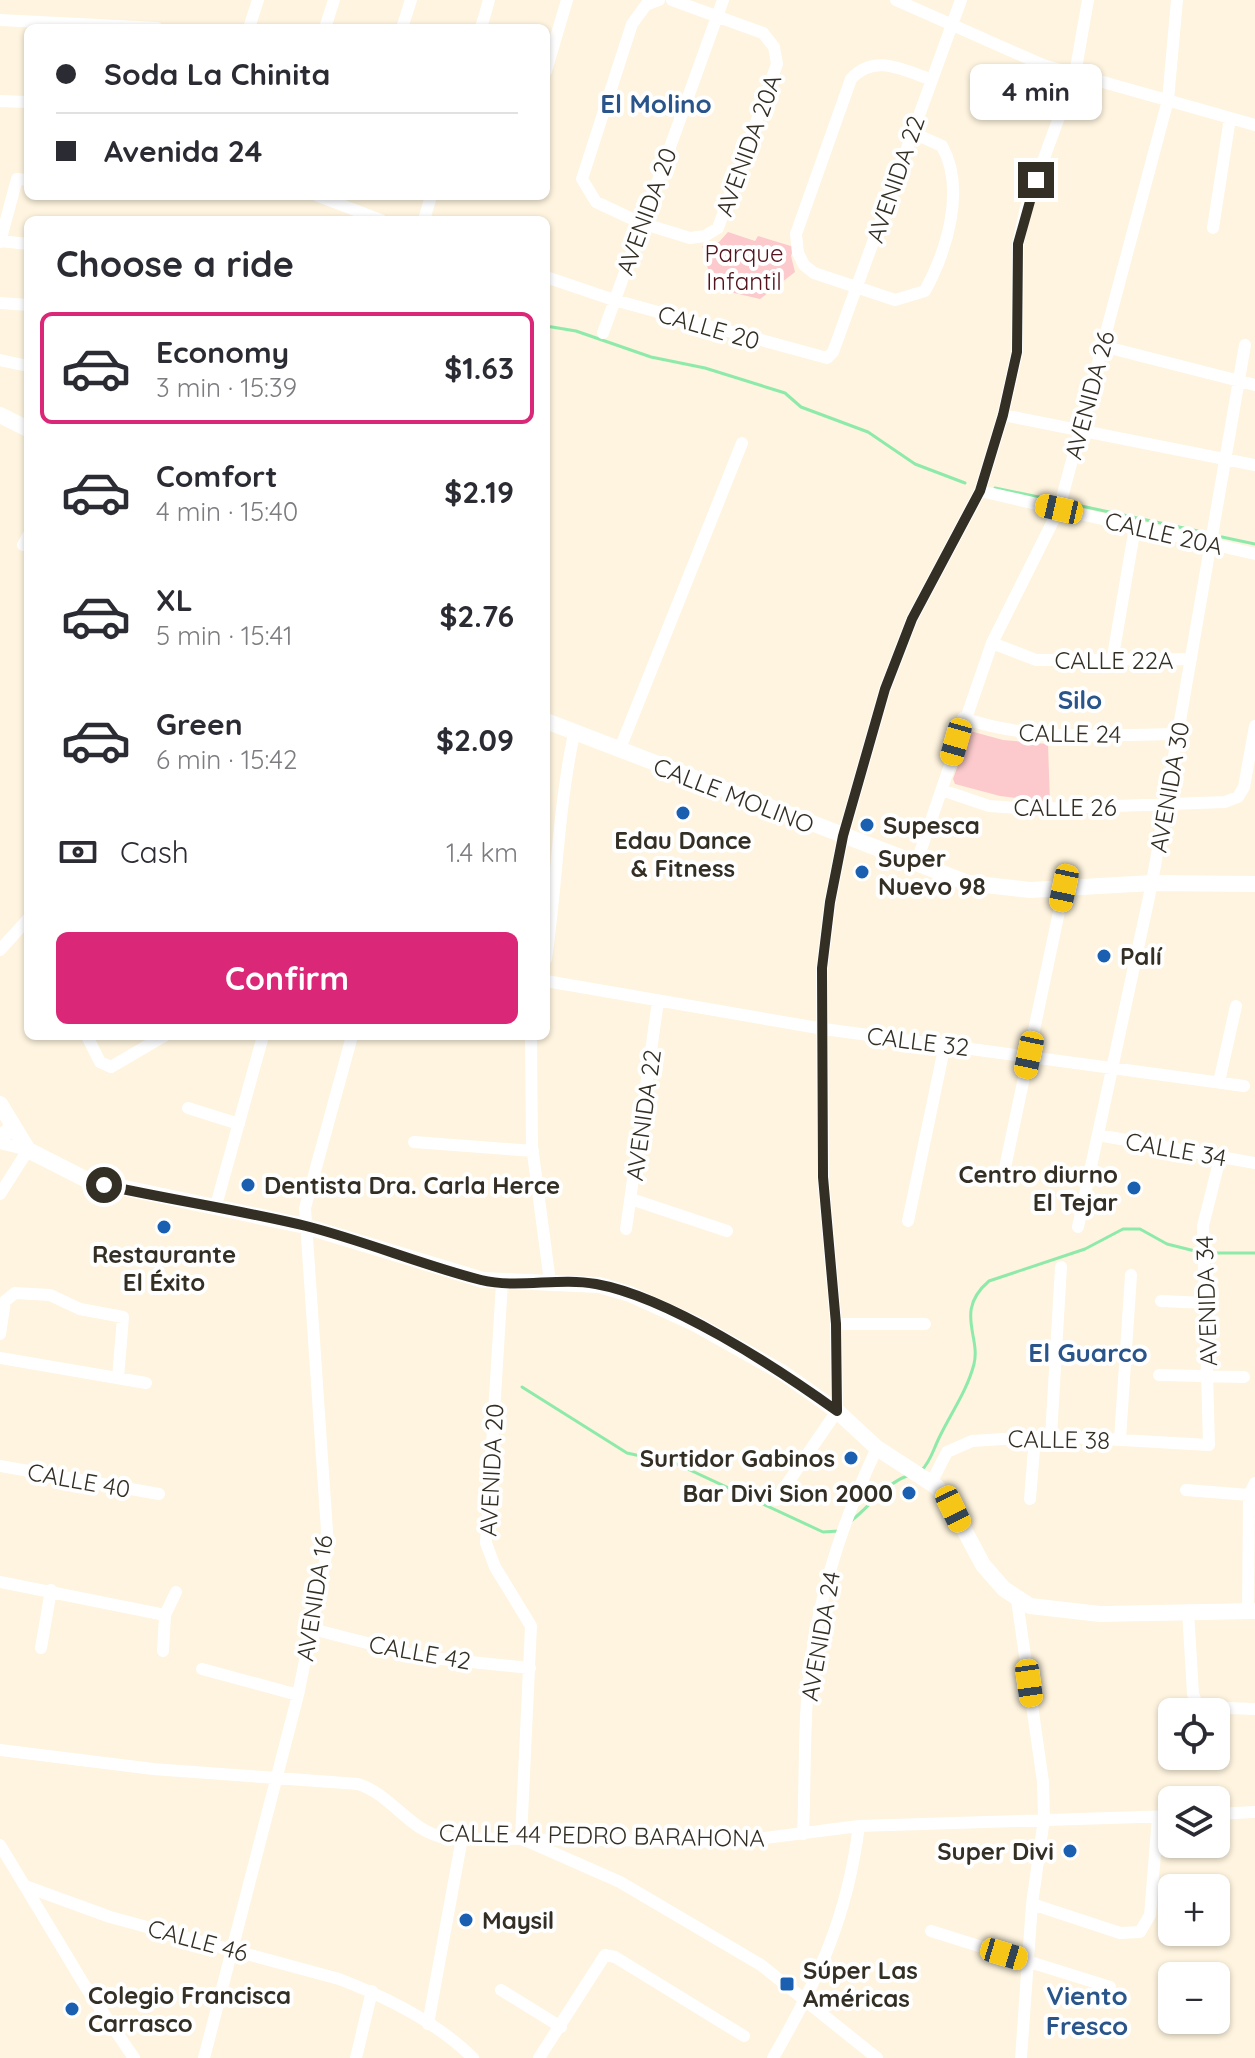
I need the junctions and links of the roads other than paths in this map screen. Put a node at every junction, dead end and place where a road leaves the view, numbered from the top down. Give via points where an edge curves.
1 (258, 0) edge
2 (334, 0) edge
3 (411, 0) edge
4 (489, 0) edge
5 (567, 0) edge
6 (672, 0) edge
7 (723, 0) edge
8 (896, 0) edge
9 (961, 0) edge
10 (1088, 0) edge
11 (1177, 0) edge
12 (652, 3) edge
13 (718, 14) junction
14 (0, 20) edge
15 (78, 24) edge
16 (250, 24) edge
17 (326, 24) edge
18 (403, 24) edge
19 (482, 24) edge
20 (950, 25) junction
21 (550, 57) edge
22 (1075, 74) junction
23 (930, 79) junction
24 (1168, 100) junction
25 (0, 101) edge
26 (24, 102) edge
27 (1230, 118) junction
28 (1255, 125) edge
29 (911, 132) junction
30 (23, 180) edge
31 (328, 200) edge
32 (370, 216) edge
33 (641, 223) junction
34 (1213, 228) dead end
35 (0, 241) edge
36 (24, 244) edge
37 (550, 278) edge
38 (856, 288) junction
39 (614, 300) junction
40 (0, 303) edge
41 (24, 305) edge
42 (603, 333) dead end
43 (1245, 345) dead end
44 (1102, 346) junction
45 (827, 358) joint
46 (0, 360) edge
47 (24, 365) edge
48 (1239, 381) junction
49 (1255, 385) edge
50 (0, 415) edge
51 (1003, 415) junction
52 (24, 427) edge
53 (1080, 430) junction
54 (742, 443) dead end
55 (1226, 459) junction
56 (1255, 465) edge
57 (980, 491) junction
58 (1059, 509) junction
59 (1135, 527) junction
60 (1212, 543) junction
61 (1255, 554) edge
62 (992, 643) junction
63 (1191, 659) junction
64 (1112, 662) junction
65 (963, 718) junction
66 (550, 723) edge
67 (1255, 726) edge
68 (574, 734) junction
69 (1178, 734) junction
70 (619, 751) junction
71 (942, 790) junction
72 (1166, 807) junction
73 (843, 836) junction
74 (916, 864) junction
75 (1152, 883) junction
76 (1255, 884) edge
77 (1064, 888) junction
78 (24, 923) edge
79 (550, 932) edge
80 (0, 950) edge
81 (550, 982) edge
82 (658, 1001) junction
83 (1236, 1006) dead end
84 (824, 1029) junction
85 (89, 1040) edge
86 (157, 1040) edge
87 (262, 1040) edge
88 (351, 1040) edge
89 (531, 1040) edge
90 (945, 1044) junction
91 (1029, 1055) junction
92 (1112, 1066) junction
93 (1219, 1082) junction
94 (1244, 1086) dead end
95 (0, 1104) edge
96 (188, 1108) dead end
97 (239, 1124) junction
98 (7, 1132) edge
99 (1098, 1135) junction
100 (414, 1142) dead end
101 (0, 1143) edge
102 (28, 1150) junction
103 (533, 1151) junction
104 (1220, 1158) junction
105 (1255, 1163) edge
106 (1003, 1177) dead end
107 (0, 1194) edge
108 (631, 1199) junction
109 (215, 1209) junction
110 (908, 1221) dead end
111 (305, 1226) junction
112 (1078, 1227) dead end
113 (626, 1229) dead end
114 (727, 1231) dead end
115 (1061, 1267) dead end
116 (1131, 1275) dead end
117 (550, 1282) junction
118 (502, 1283) junction
119 (1161, 1301) dead end
120 (1206, 1303) junction
121 (836, 1324) junction
122 (925, 1324) dead end
123 (0, 1334) edge
124 (0, 1358) edge
125 (1159, 1375) dead end
126 (1208, 1376) junction
127 (1244, 1377) dead end
128 (118, 1378) junction
129 (146, 1383) dead end
130 (837, 1411) junction
131 (1051, 1436) junction
132 (1035, 1437) junction
133 (1120, 1439) junction
134 (1209, 1445) joint
135 (877, 1448) junction
136 (0, 1466) edge
137 (931, 1483) junction
138 (1252, 1489) edge
139 (1186, 1490) dead end
140 (159, 1494) dead end
141 (1030, 1499) dead end
142 (776, 1500) dead end
143 (0, 1582) edge
144 (51, 1590) junction
145 (176, 1592) dead end
146 (1017, 1600) junction
147 (1188, 1611) junction
148 (1251, 1612) edge
149 (165, 1615) junction
150 (312, 1629) junction
151 (41, 1648) dead end
152 (163, 1651) dead end
153 (530, 1668) junction
154 (202, 1669) dead end
155 (298, 1695) junction
156 (1255, 1709) edge
157 (0, 1750) edge
158 (277, 1779) junction
159 (1255, 1812) edge
160 (1230, 1813) edge
161 (1158, 1817) joint
162 (1044, 1819) junction
163 (859, 1826) junction
164 (803, 1834) junction
165 (462, 1838) junction
166 (521, 1838) junction
167 (0, 1845) edge
168 (25, 1886) junction
169 (1032, 1904) junction
170 (931, 1931) dead end
171 (234, 1949) junction
172 (1028, 1961) junction
173 (1110, 1987) dead end
174 (501, 1990) dead end
175 (372, 1991) junction
176 (806, 2001) junction
177 (428, 2024) junction
178 (561, 2027) junction
179 (744, 2036) dead end
180 (776, 2053) edge
181 (134, 2058) edge
182 (204, 2058) edge
183 (356, 2058) edge
184 (473, 2058) edge
185 (539, 2058) edge
186 (791, 2058) edge
187 (877, 2058) edge
188 (1021, 2058) edge

1 - 16 street
2 - 17 street
3 - 18 street
4 - 19 street
5 - 21 street
6 - 13 street
7 - 13 street, AVENIDA 20
8 - 20 street
9 - 20 street, AVENIDA 22
10 - 22 street
11 - 24 street, AVENIDA 26
12 - 33 street via 632,24 582,179 596,202
13 - 33 street, AVENIDA 20
13 - 33 street, AVENIDA 20A via 763,33 774,47 777,64 718,228 690,238
14 - 15 street
20 - 22 street
20 - 23 street, AVENIDA 22
22 - 24 street
22 - 51 street via 1026,207 1018,244 1017,352
23 - 29 street, AVENIDA 22
23 - 38 street via 877,63 851,79 796,234 808,269
24 - 27 street
24 - 44 street, AVENIDA 26
25 - 26 street
27 - 28 street
27 - 34 street
29 - 38 street, AVENIDA 22
29 - 38 street via 942,146 953,176 950,220 934,273 925,291 910,298 895,300
30 - 35 street
31 - 32 street
33 - 39 street, AVENIDA 20
35 - 36 street
37 - 39 street, CALLE 20
38 - 45 street, AVENIDA 22
39 - 42 street, AVENIDA 20
39 - 45 street, CALLE 20
40 - 41 street
43 - 48 street, AVENIDA 30
44 - 48 street
44 - 53 street, AVENIDA 26
46 - 47 street
48 - 49 street
48 - 55 street, AVENIDA 30
50 - 52 main road
51 - 53 street
51 - 57 street
53 - 55 street
53 - 58 street, AVENIDA 26
54 - 70 street
55 - 56 street
55 - 60 street, AVENIDA 30
57 - 58 street, CALLE 20A
57 - 73 street via 912,619 885,689
58 - 59 street, CALLE 20A
58 - 62 street, AVENIDA 26
59 - 60 street, CALLE 20A
59 - 64 street
60 - 61 street, CALLE 20A
60 - 63 street, AVENIDA 30
62 - 64 street, CALLE 22A via 1036,660
62 - 65 street, AVENIDA 26
63 - 64 street, CALLE 22A
63 - 69 street, AVENIDA 30
65 - 69 street, CALLE 24 via 1003,731 1050,736
65 - 71 street, AVENIDA 26
66 - 68 main road, CALLE MOLINO
67 - 72 street, CALLE 26 via 1238,797
68 - 70 main road, CALLE MOLINO
68 - 79 street via 562,791
69 - 72 street, AVENIDA 30
70 - 73 main road, CALLE MOLINO
71 - 72 street, CALLE 26 via 989,806
71 - 74 street, AVENIDA 26
72 - 75 street, AVENIDA 30
73 - 74 main road, CALLE MOLINO
73 - 84 street via 825,934
74 - 77 main road, CALLE MOLINO via 997,889
75 - 76 main road, CALLE MOLINO
75 - 77 main road, CALLE MOLINO
75 - 92 street, AVENIDA 30
77 - 91 street
78 - 80 street
81 - 82 street, CALLE 32
82 - 84 street, CALLE 32
82 - 108 street, AVENIDA 22
83 - 93 street
84 - 90 street, CALLE 32
84 - 121 street via 823,1177
85 - 86 street via 100,1062 111,1067
87 - 97 street
88 - 111 street, AVENIDA 16 via 307,1188
89 - 103 street
90 - 91 street, CALLE 32
90 - 110 street
91 - 92 street, CALLE 32
91 - 106 street
92 - 93 street, CALLE 32
92 - 99 street, AVENIDA 30
93 - 94 street, CALLE 32
95 - 98 main road
96 - 97 street
97 - 109 street
98 - 102 main road
99 - 104 street, CALLE 34
99 - 112 street, AVENIDA 30
100 - 103 street
101 - 102 street
102 - 107 street
102 - 109 main road via 87,1180
103 - 117 street
104 - 105 street, CALLE 34
104 - 120 street, AVENIDA 34 via 1203,1226
108 - 113 street, AVENIDA 22
108 - 114 street
109 - 111 main road
111 - 118 main road
111 - 150 street, AVENIDA 16 via 328,1546
115 - 131 street
116 - 133 street
117 - 118 main road
117 - 130 main road via 599,1285 630,1294 783,1373
118 - 153 street, AVENIDA 20 via 486,1543 531,1626
119 - 120 street
120 - 126 street, AVENIDA 34
121 - 122 street
121 - 130 street
123 - 128 street via 5,1301 15,1293 50,1295 80,1309 124,1312
124 - 128 street
125 - 126 street
126 - 127 street
126 - 134 street, AVENIDA 34
128 - 129 street
130 - 135 main road
130 - 142 street
131 - 132 street, CALLE 38
131 - 133 street, CALLE 38
132 - 137 street, CALLE 38 via 957,1445 947,1452
132 - 141 street
133 - 134 street, CALLE 38
135 - 137 main road
135 - 164 street, AVENIDA 24 via 850,1504 822,1603 807,1697
136 - 140 street, CALLE 40
137 - 146 main road via 953,1509 983,1565
138 - 139 street
138 - 148 street
143 - 144 street
144 - 149 street
144 - 151 street
145 - 149 street
146 - 147 main road via 1067,1612
146 - 162 street
147 - 148 main road
147 - 156 street via 1198,1707
149 - 152 street
150 - 153 street, CALLE 42 via 422,1657
150 - 155 street, AVENIDA 16
153 - 166 street, AVENIDA 20
154 - 155 street
155 - 158 street, AVENIDA 16
157 - 158 street, CALLE 44 PEDRO BARAHONA
158 - 165 street, CALLE 44 PEDRO BARAHONA via 371,1788 426,1832
158 - 171 street, AVENIDA 16
159 - 160 street
161 - 162 street, CALLE 44 PEDRO BARAHONA
161 - 169 street via 1150,1915 1140,1932 1120,1933
162 - 163 street, CALLE 44 PEDRO BARAHONA
162 - 169 street
163 - 164 street, CALLE 44 PEDRO BARAHONA
163 - 176 street via 844,1911
164 - 166 street, CALLE 44 PEDRO BARAHONA via 734,1842
165 - 166 street, CALLE 44 PEDRO BARAHONA
165 - 177 street
166 - 176 street via 620,1882 761,1965
167 - 168 street
168 - 171 street, CALLE 46 via 110,1917
168 - 181 street
169 - 172 street
170 - 172 street
171 - 175 street, CALLE 46
171 - 182 street, AVENIDA 16
172 - 173 street
172 - 188 street
174 - 178 street
175 - 177 street, CALLE 46
175 - 183 street
176 - 180 street
176 - 187 street
177 - 184 street, CALLE 46 via 450,2035
178 - 179 street via 605,1955
178 - 185 street
180 - 186 street

